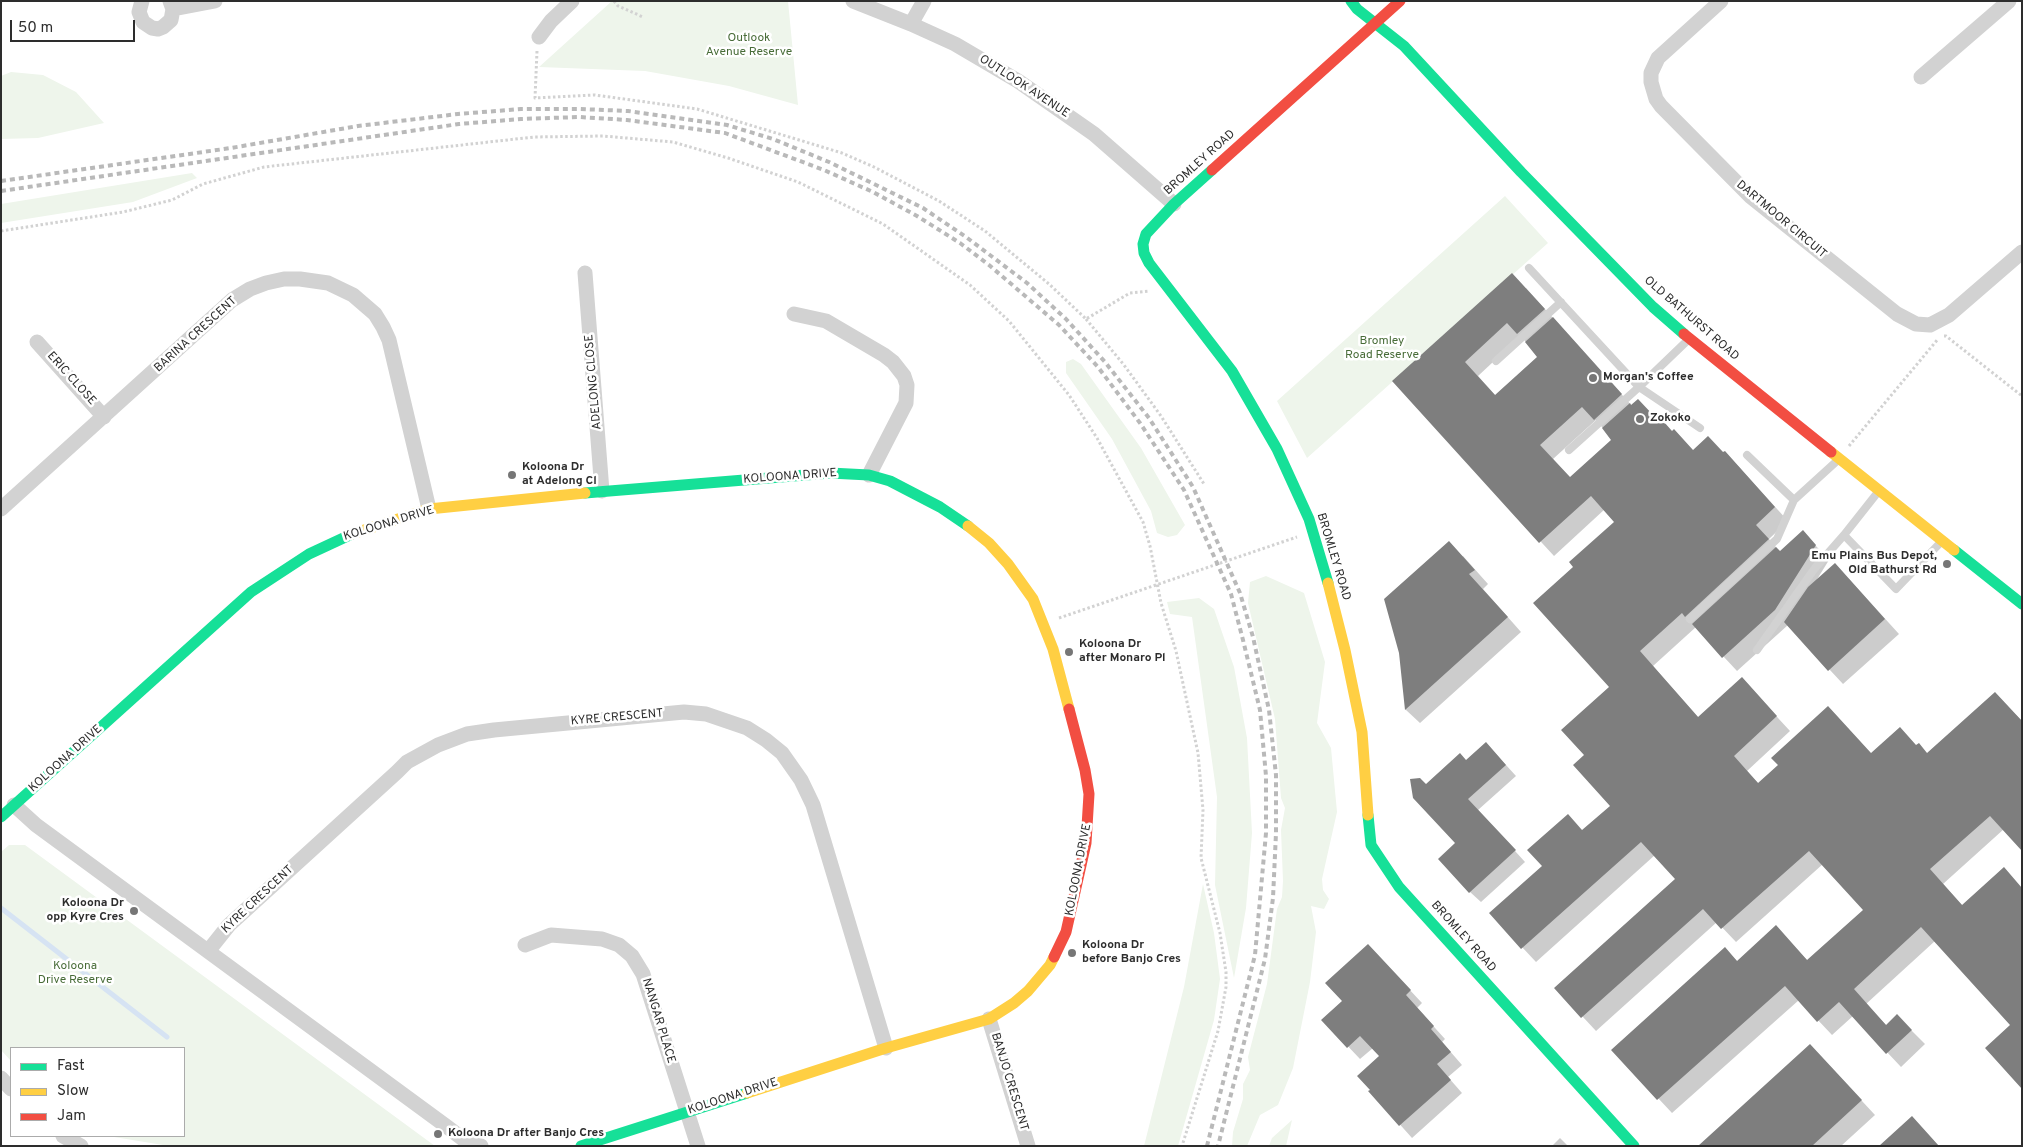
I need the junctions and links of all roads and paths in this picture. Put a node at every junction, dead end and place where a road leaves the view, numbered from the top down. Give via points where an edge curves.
1 (142, 1) edge
2 (215, 1) edge
3 (572, 1) edge
4 (614, 1) edge
5 (853, 1) edge
6 (924, 1) edge
7 (1351, 1) edge
8 (1400, 1) edge
9 (1722, 1) edge
10 (2009, 1) edge
11 (171, 5) edge
12 (643, 17) dead end
13 (911, 24) junction
14 (1377, 24) junction
15 (539, 37) joint
16 (1921, 77) dead end
17 (1174, 204) junction
18 (1, 230) edge
19 (2022, 252) edge
20 (1529, 268) dead end
21 (585, 273) dead end
22 (1170, 289) junction
23 (1561, 302) junction
24 (794, 314) dead end
25 (1086, 319) junction
26 (1689, 339) junction
27 (37, 342) dead end
28 (1496, 361) dead end
29 (1639, 387) junction
30 (2022, 396) edge
31 (104, 416) junction
32 (1700, 428) dead end
33 (1569, 450) dead end
34 (1746, 455) dead end
35 (1839, 459) junction
36 (869, 475) junction
37 (1204, 484) dead end
38 (1879, 490) junction
39 (602, 491) junction
40 (1794, 500) junction
41 (1, 509) edge
42 (429, 509) junction
43 (1312, 532) junction
44 (1844, 535) junction
45 (1942, 541) junction
46 (1158, 585) junction
47 (2022, 604) edge
48 (1690, 619) dead end
49 (1044, 623) junction
50 (1757, 650) dead end
51 (14, 806) junction
52 (1, 817) edge
53 (525, 945) dead end
54 (209, 950) junction
55 (990, 1019) junction
56 (886, 1048) junction
57 (1, 1078) edge
58 (10, 1088) edge
59 (686, 1111) junction
60 (64, 1137) edge
61 (81, 1146) edge
62 (480, 1146) edge
63 (581, 1146) edge
64 (698, 1146) edge
65 (1028, 1146) edge
66 (1182, 1146) edge
67 (1634, 1146) edge

1 - 11 street via 140,17 152,28 168,24 173,14
2 - 11 street
3 - 15 street
4 - 12 path
5 - 13 street, OUTLOOK AVENUE
6 - 13 street
7 - 14 street, OLD BATHURST ROAD
8 - 14 street, BROMLEY ROAD
9 - 19 street, DARTMOOR CIRCUIT via 1658,58 1651,72 1651,82 1661,106 1751,197 1897,314 1916,324 1930,325 1942,320
10 - 16 street
13 - 17 street, OUTLOOK AVENUE via 974,54 1040,95 1121,156
14 - 17 street, BROMLEY ROAD
14 - 26 street, OLD BATHURST ROAD via 1404,46 1637,292
15 - 25 path via 535,98 595,94 697,109 842,153 890,175 985,231
17 - 22 street, BROMLEY ROAD via 1146,234 1143,248 1146,258
18 - 46 path via 123,212 172,200 203,184 264,167 534,137 603,136 673,142 728,158 798,182 883,224 970,285 1009,321 1068,395 1097,438 1142,522
20 - 23 lane
21 - 39 street, ADELONG CLOSE
22 - 25 path via 1130,293
22 - 43 street, BROMLEY ROAD via 1213,344 1264,423
23 - 28 lane
23 - 29 lane
24 - 36 street via 826,321 894,362 904,376 906,403
25 - 37 path via 1161,416
26 - 29 lane
26 - 35 street, OLD BATHURST ROAD
27 - 31 street, ERIC CLOSE
29 - 32 lane
29 - 33 lane
30 - 35 path via 1946,336 1941,336
31 - 41 street, BARINA CRESCENT
31 - 42 street, BARINA CRESCENT via 232,300 250,288 284,279 328,283 365,305 389,340
34 - 40 lane
35 - 38 street, OLD BATHURST ROAD
35 - 40 lane
36 - 39 street, KOLOONA DRIVE via 830,473
36 - 49 street, KOLOONA DRIVE via 890,481 940,507 989,543 1025,587
38 - 44 lane
38 - 45 street, OLD BATHURST ROAD
39 - 42 street, KOLOONA DRIVE
40 - 48 lane via 1777,540
42 - 51 street, KOLOONA DRIVE via 332,542 270,579
43 - 46 path
43 - 67 street, BROMLEY ROAD via 1343,641 1362,732 1371,845 1399,887
44 - 45 lane via 1896,589
44 - 50 lane
45 - 47 street, OLD BATHURST ROAD
46 - 49 path
46 - 66 path via 1198,754 1203,810 1201,858 1220,932 1226,972 1218,1031
49 - 55 street, KOLOONA DRIVE via 1088,782 1088,826 1070,917 1059,948 1040,979
51 - 52 street, KOLOONA DRIVE
51 - 54 street
53 - 59 street, NANGAR PLACE via 551,936 602,939 619,945 632,956 643,974
54 - 56 street, KYRE CRESCENT via 229,925 407,762 438,745 467,734 494,730 684,712 706,714 747,728 766,740 782,753 802,780
54 - 62 street via 446,1126
55 - 56 street, KOLOONA DRIVE
55 - 65 street, BANJO CRESCENT
56 - 59 street, KOLOONA DRIVE
57 - 58 street
59 - 63 street, KOLOONA DRIVE
59 - 64 street
60 - 61 street

